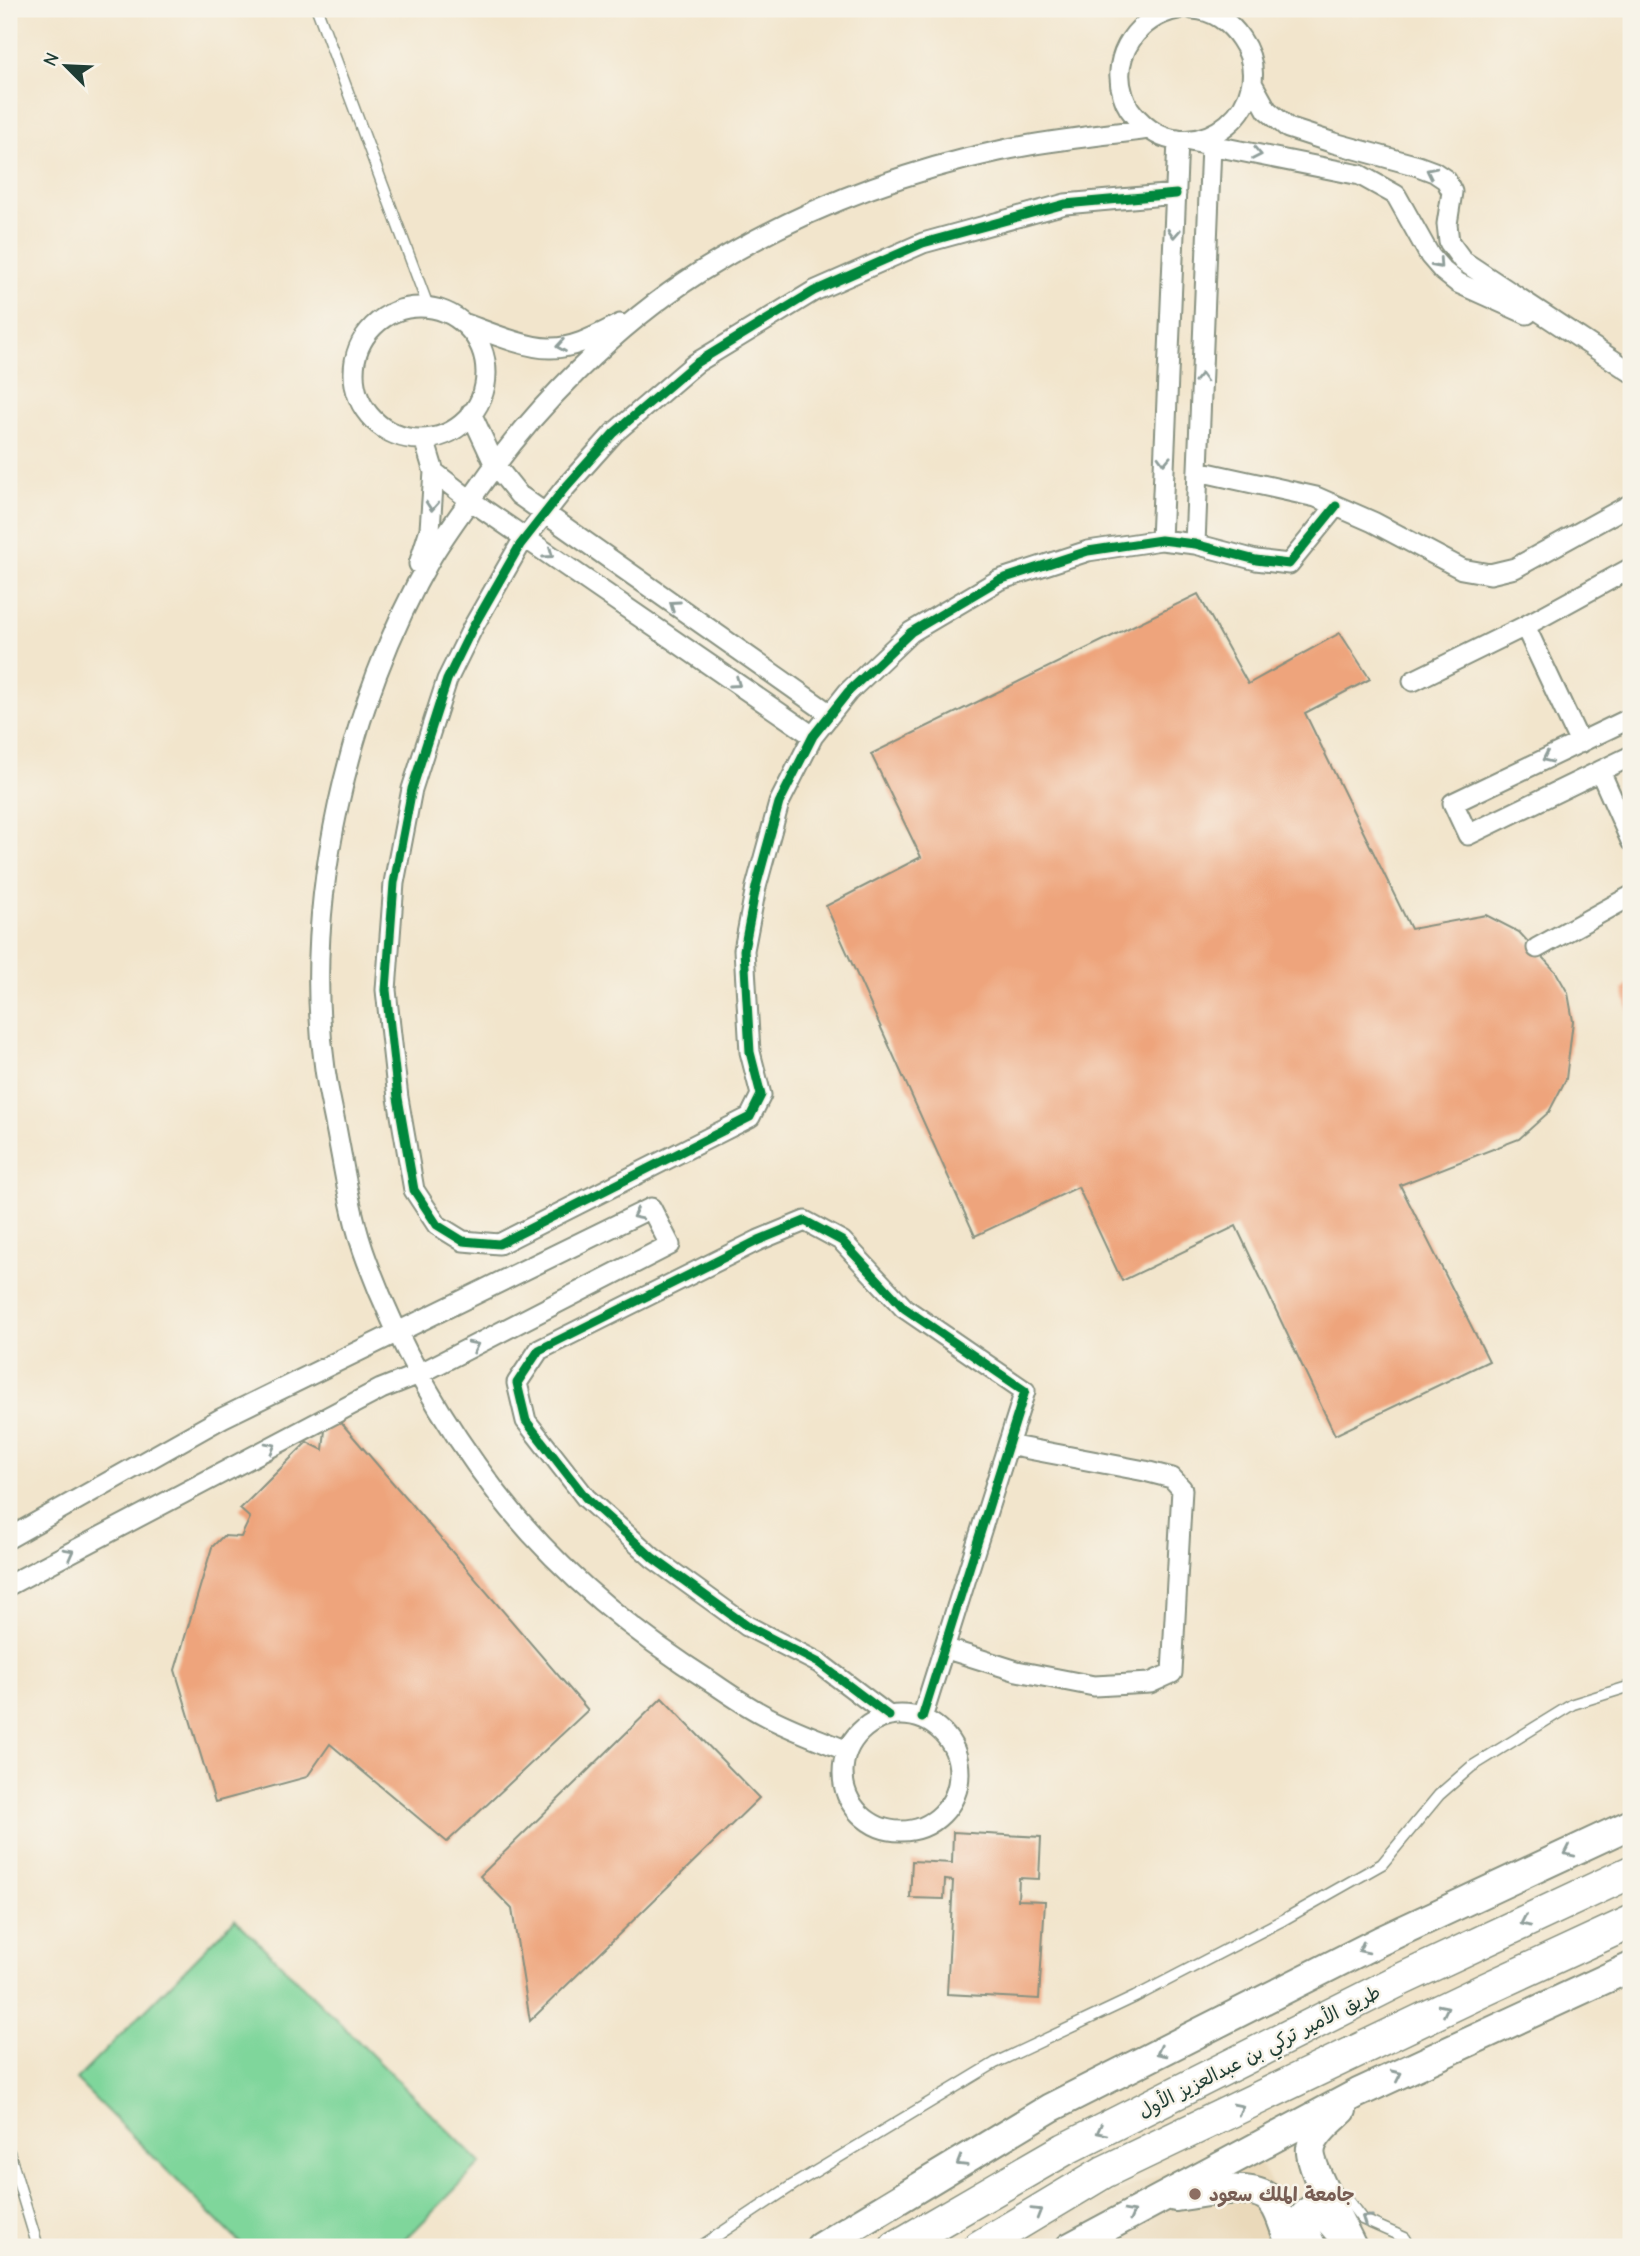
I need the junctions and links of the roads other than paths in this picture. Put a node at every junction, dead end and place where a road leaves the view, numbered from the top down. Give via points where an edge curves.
1 (317, 9) edge
2 (1193, 9) edge
3 (1168, 10) edge
4 (1252, 83) junction
5 (1148, 129) junction
6 (1184, 141) junction
7 (1211, 145) junction
8 (1176, 194) junction
9 (428, 306) junction
10 (646, 312) junction
11 (466, 324) junction
12 (1576, 335) junction
13 (1631, 372) edge
14 (471, 414) junction
15 (424, 439) junction
16 (495, 465) junction
17 (1198, 471) junction
18 (434, 472) junction
19 (470, 500) junction
20 (1631, 504) edge
21 (1336, 506) junction
22 (545, 513) junction
23 (525, 538) junction
24 (1161, 540) junction
25 (1195, 544) junction
26 (1631, 568) edge
27 (403, 615) junction
28 (1525, 626) junction
29 (1413, 681) dead end
30 (830, 714) junction
31 (1631, 718) edge
32 (813, 736) junction
33 (1580, 743) junction
34 (1631, 756) edge
35 (1600, 771) junction
36 (1631, 841) edge
37 (1631, 896) edge
38 (1537, 948) dead end
39 (397, 1331) junction
40 (419, 1374) junction
41 (1008, 1445) junction
42 (9, 1538) edge
43 (9, 1585) edge
44 (944, 1648) junction
45 (1631, 1686) edge
46 (889, 1716) junction
47 (922, 1718) junction
48 (847, 1751) junction
49 (1631, 1824) edge
50 (1631, 1872) edge
51 (1631, 1922) edge
52 (1631, 1967) edge
53 (1358, 2093) junction
54 (9, 2152) edge
55 (1324, 2186) junction
56 (1158, 2200) junction
57 (38, 2247) edge
58 (700, 2247) edge
59 (820, 2247) edge
60 (896, 2247) edge
61 (979, 2247) edge
62 (1070, 2247) edge
63 (1293, 2247) edge
64 (1312, 2247) edge
65 (1352, 2247) edge
66 (1410, 2247) edge

1 - 9 lane
2 - 4 street via 1220,17 1235,29 1246,45
3 - 5 street via 1131,37 1119,76 1123,96
4 - 6 street via 1245,105 1231,123 1212,135
12 -> 4 street via 1463,261 1449,242 1451,192 1446,180 1418,166 1288,128 1268,110
5 - 6 street
5 - 10 street via 1004,150 873,186 756,239 695,275
6 - 7 street
6 - 8 street
7 -> 12 street via 1360,175 1379,184 1396,195 1430,256 1458,283
17 -> 7 street
8 - 22 street via 1065,204 923,243 814,291 696,363 614,433
8 -> 24 street
9 - 11 street
9 - 15 street via 396,311 371,327 359,346 354,368 356,391 381,427
10 -> 11 street via 583,342 549,348
10 - 16 street via 549,400
11 - 14 street via 485,360 485,381
12 - 13 street
14 - 15 street via 446,433
14 - 16 street
15 - 18 street
16 - 19 street
16 - 22 street via 519,495
17 - 21 street via 1316,497
17 - 25 street
18 - 19 street
18 -> 27 street via 430,529
19 - 23 street
19 - 27 street via 433,555
20 - 21 street via 1515,569 1490,575 1462,569
21 - 25 street via 1289,564
22 - 23 street
30 -> 22 street
23 -> 32 street
23 - 32 street via 447,680 412,789 394,883 386,990 398,1098 414,1190 437,1225 463,1241 499,1244 750,1117 761,1095 750,1052 744,950 779,803
24 - 25 street
24 - 30 street via 1088,551 999,580 911,632
26 - 28 street
27 - 39 street via 376,676 340,798 321,930 320,991 324,1065 349,1193 365,1258
28 - 29 street
28 - 33 street
30 - 32 street
31 - 33 street
33 -> 35 street via 1453,803 1468,835
34 - 35 street
35 - 36 street
37 - 38 street
39 - 40 street
40 -> 39 street via 670,1245 651,1209
39 - 42 street via 222,1418
43 -> 40 street via 381,1389
40 - 48 street via 499,1496 596,1597 640,1634 762,1714
41 - 44 street
41 - 44 street via 1145,1471 1172,1478 1182,1489 1172,1673 1150,1683 1094,1686 1017,1671
41 - 46 street via 1025,1391 904,1308 842,1241 805,1221 539,1350 517,1384 526,1422 586,1498 653,1558 747,1626 819,1664
44 - 47 street
45 - 58 lane via 1573,1704 1471,1767 1440,1795 1382,1864 1135,1997 995,2063
46 - 47 street
46 - 48 street via 857,1735
47 - 48 street via 942,1732 958,1765 958,1785 951,1803 922,1827 884,1829 853,1807 845,1789
49 -> 59 main road via 1380,1941 1050,2108
50 -> 60 main road, طريق الأمير تركي بن عبدالعزيز الأول via 1396,1982 1065,2149
61 -> 51 main road, طريق الأمير تركي بن عبدالعزيز الأول via 1104,2172
53 -> 52 main road
53 - 55 main road via 1311,2147 1312,2164
53 - 56 main road
54 - 57 lane
55 - 65 main road
66 -> 55 lane via 1405,2238 1362,2219 1346,2198
62 -> 56 main road via 1102,2235
56 - 63 main road via 1245,2188 1262,2193 1273,2202
64 - 65 main road via 1302,2226 1304,2216 1313,2208 1336,2226

